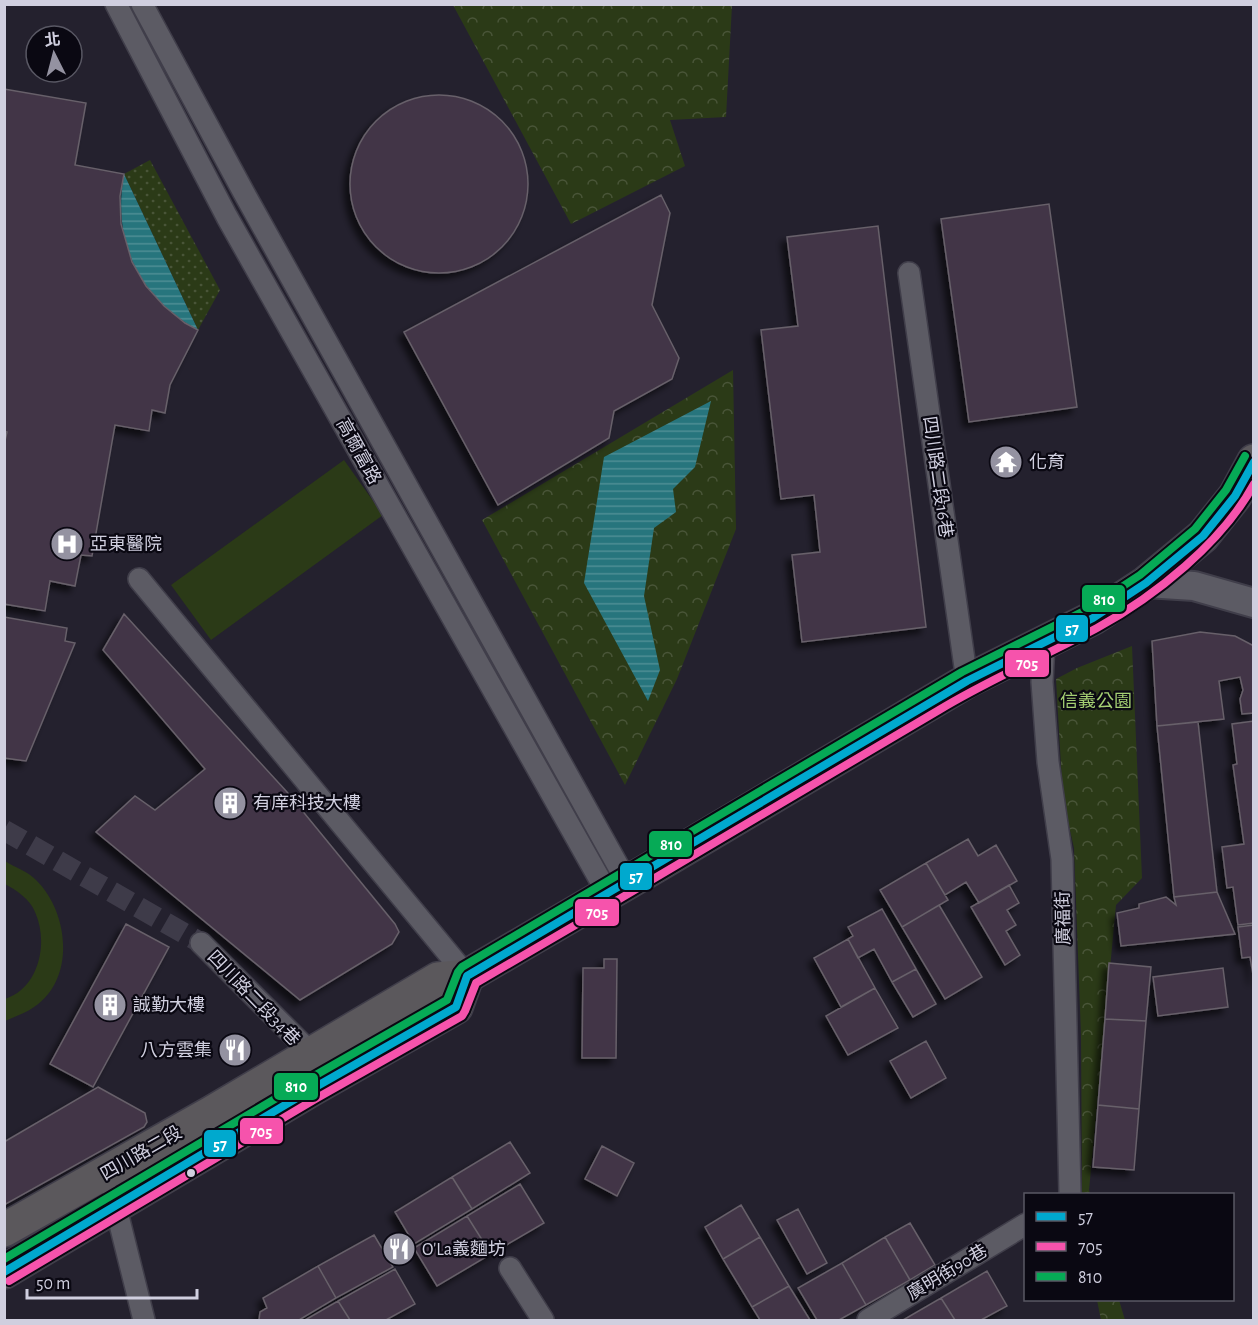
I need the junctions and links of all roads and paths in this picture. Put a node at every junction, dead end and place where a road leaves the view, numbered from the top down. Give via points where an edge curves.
1 (116, 4) edge
2 (142, 4) edge
3 (909, 273) dead end
4 (1254, 461) edge
5 (139, 579) dead end
6 (1146, 584) junction
7 (1254, 603) edge
8 (1044, 642) junction
9 (967, 681) junction
10 (617, 888) junction
11 (201, 943) tunnel mouth
12 (467, 976) junction
13 (306, 1055) junction
14 (312, 1089) junction
15 (108, 1172) junction
16 (1070, 1193) edge
17 (116, 1207) junction
18 (1024, 1225) edge
19 (4, 1230) edge
20 (510, 1268) dead end
21 (4, 1272) edge
22 (144, 1320) edge
23 (543, 1320) edge
24 (868, 1320) edge

1 - 10 street, 高爾富路 via 227,217
2 - 10 street, 高爾富路
3 - 9 street, 四川路二段16巷
4 - 6 main road, 四川路二段 via 1234,496 1203,536
5 - 12 street
6 - 7 street via 1194,586
6 - 8 main road, 四川路二段 via 1093,618
8 - 9 main road, 四川路二段
8 - 16 street, 廣福街 via 1042,682 1048,762 1062,859
9 - 10 main road, 四川路二段
10 - 12 main road, 四川路二段
11 - 13 street, 四川路二段34巷 via 302,1044
12 - 13 main road, 四川路二段 via 438,979
12 - 14 main road, 四川路二段 via 456,1007
13 - 14 street, 四川路二段34巷
13 - 15 main road, 四川路二段
14 - 17 main road, 四川路二段
15 - 17 street
15 - 19 main road, 四川路二段
17 - 21 main road, 四川路二段
17 - 22 street
18 - 24 street, 廣明街90巷
20 - 23 street

